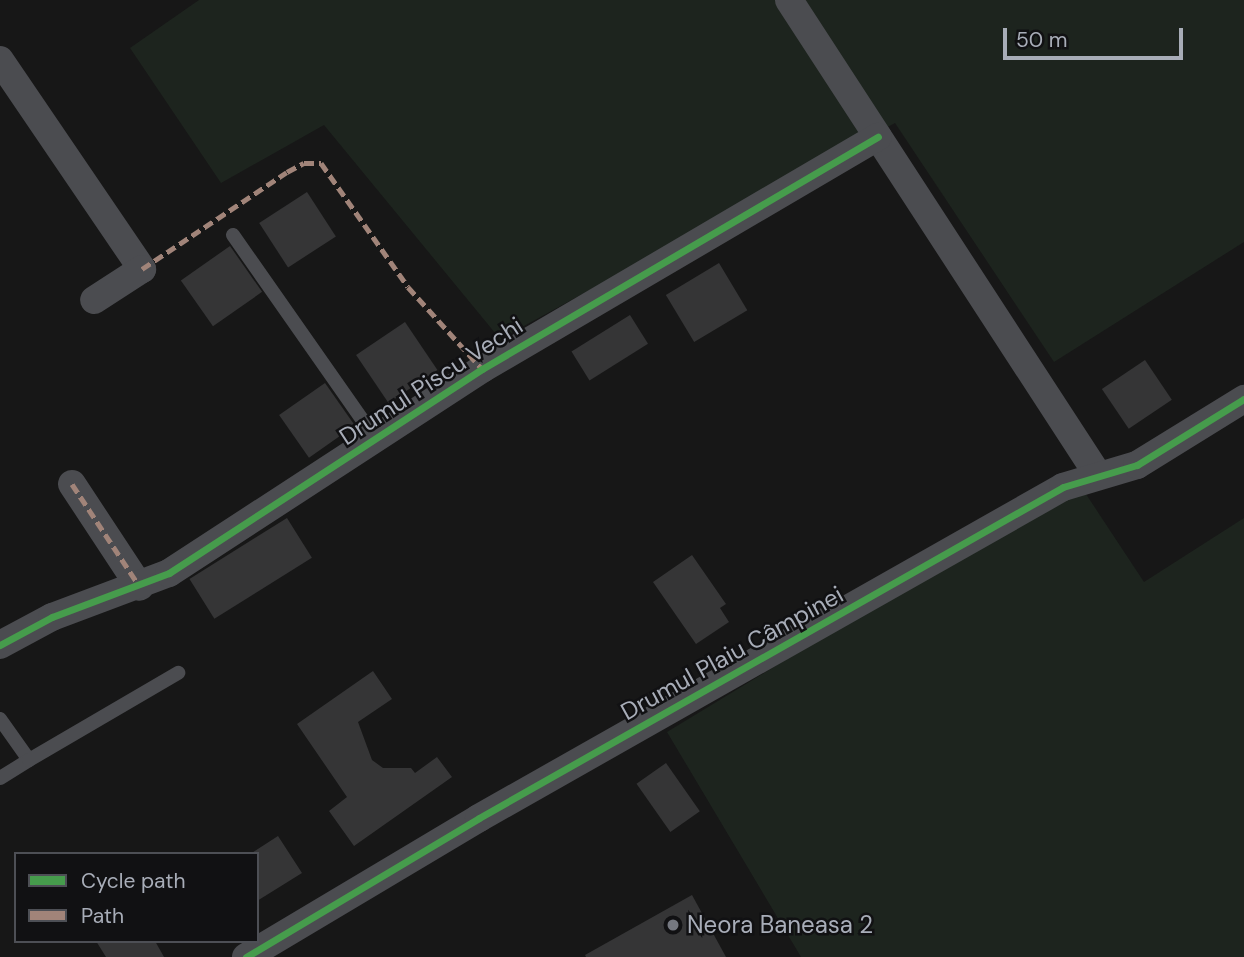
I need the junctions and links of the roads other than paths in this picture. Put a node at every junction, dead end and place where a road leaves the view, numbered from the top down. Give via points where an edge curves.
1 (789, 0) edge
2 (0, 60) edge
3 (878, 137) junction
4 (233, 235) dead end
5 (94, 300) dead end
6 (1244, 399) edge
7 (376, 439) junction
8 (1098, 475) junction
9 (72, 484) dead end
10 (141, 587) junction
11 (0, 645) edge
12 (178, 673) dead end
13 (0, 719) edge
14 (29, 760) junction
15 (0, 778) edge
16 (246, 957) edge

1 - 3 street
2 - 5 street via 142,269
3 - 7 street, Drumul Piscu Vechi via 482,369
3 - 8 street
4 - 7 lane
6 - 8 street, Drumul Plaiu Câmpinei via 1137,464
7 - 10 street, Drumul Piscu Vechi
8 - 16 street, Drumul Plaiu Câmpinei via 1063,487 479,818
9 - 10 street
10 - 11 street, Drumul Piscu Vechi via 52,617
12 - 14 lane
13 - 14 lane
14 - 15 lane

